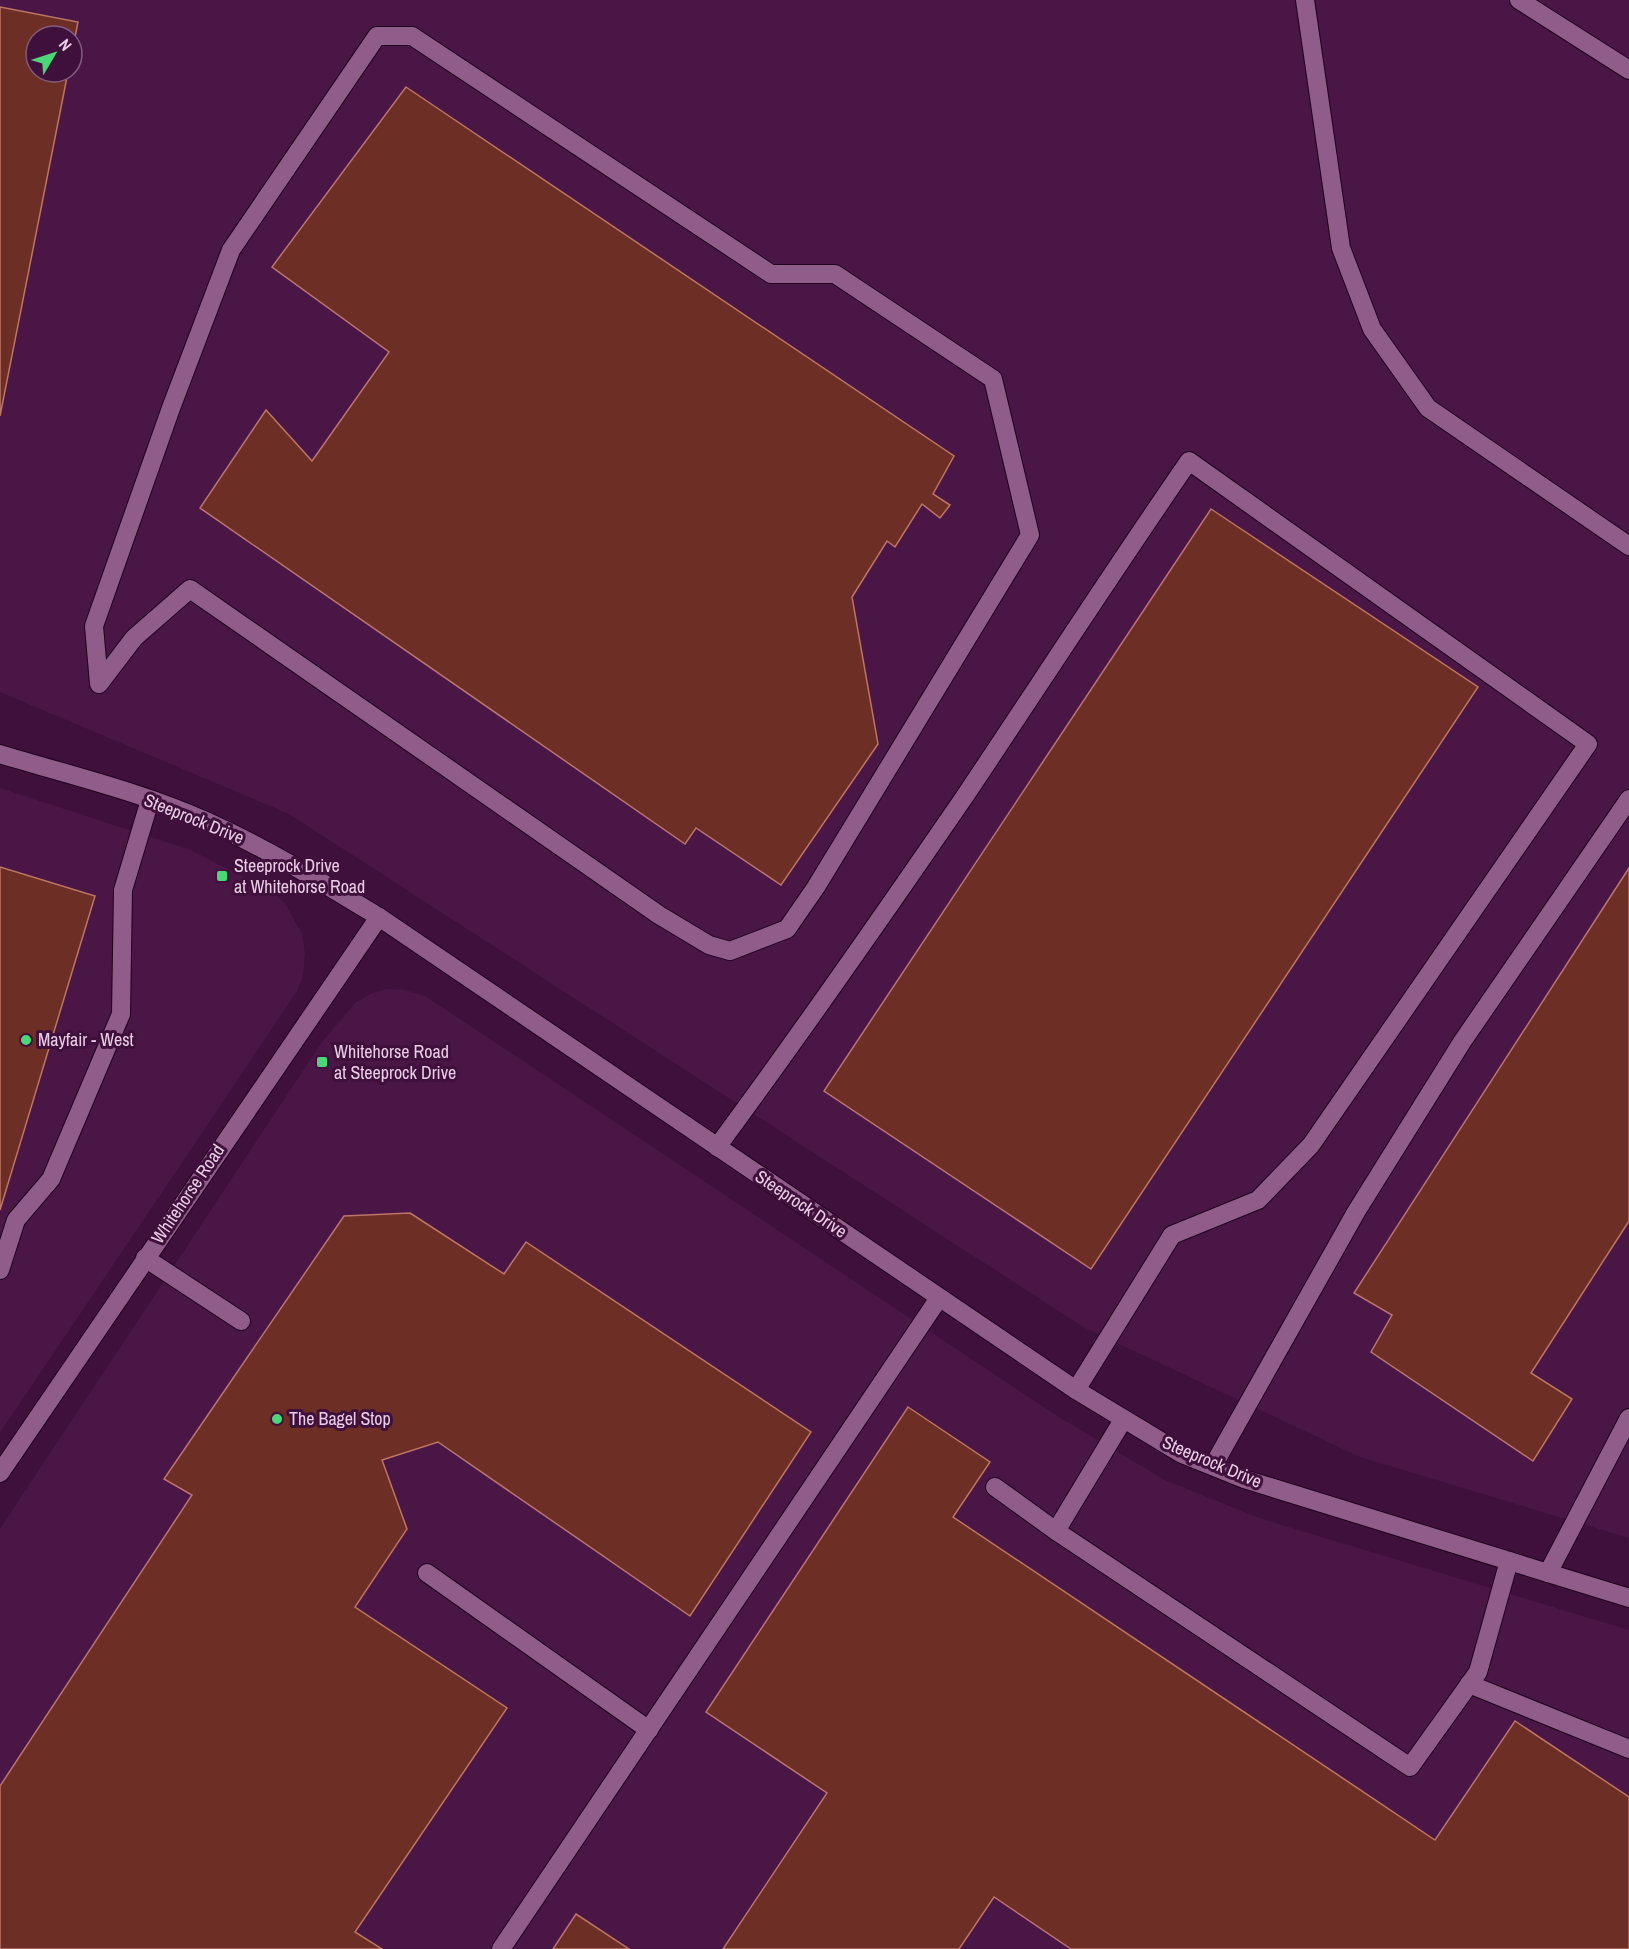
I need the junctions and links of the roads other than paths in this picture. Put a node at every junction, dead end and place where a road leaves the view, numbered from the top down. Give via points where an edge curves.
1 (1305, 0) edge
2 (1519, 0) edge
3 (1629, 70) edge
4 (1629, 546) edge
5 (99, 684) joint
6 (0, 754) edge
7 (1629, 799) edge
8 (150, 800) junction
9 (379, 917) junction
10 (717, 1147) junction
11 (145, 1258) junction
12 (0, 1270) edge
13 (939, 1298) junction
14 (241, 1322) dead end
15 (1076, 1390) junction
16 (1629, 1418) edge
17 (1123, 1420) junction
18 (1214, 1466) junction
19 (0, 1473) edge
20 (995, 1487) dead end
21 (1056, 1531) junction
22 (1509, 1561) junction
23 (1548, 1573) junction
24 (427, 1574) dead end
25 (1629, 1598) edge
26 (1469, 1684) junction
27 (649, 1731) junction
28 (1629, 1749) edge
29 (501, 1949) edge

1 - 4 street via 1341,248 1372,329 1428,408
2 - 3 street
5 - 5 street via 134,638 190,589 659,915 709,945 730,951 787,929 1030,535 993,379 836,274 771,274 411,36 377,36 231,250 94,626
6 - 8 street, Steeprock Drive
7 - 18 street via 1462,1042 1356,1212
8 - 9 street, Steeprock Drive via 249,841
8 - 12 street via 123,890 121,1014 51,1179 16,1220
9 - 10 street, Steeprock Drive
9 - 11 street, Whitehorse Road
10 - 13 street, Steeprock Drive
10 - 15 street via 965,795 1189,461 1588,744 1311,1145 1258,1200 1172,1235
11 - 14 street
11 - 19 street, Whitehorse Road
13 - 15 street, Steeprock Drive
13 - 27 street
15 - 17 street, Steeprock Drive
16 - 23 street
17 - 18 street, Steeprock Drive via 1182,1454
17 - 21 street
18 - 22 street, Steeprock Drive via 1244,1479
20 - 21 street
21 - 26 street via 1410,1767
22 - 23 street, Steeprock Drive
22 - 26 street via 1478,1672
23 - 25 street, Steeprock Drive
24 - 27 street
26 - 28 street
27 - 29 street

